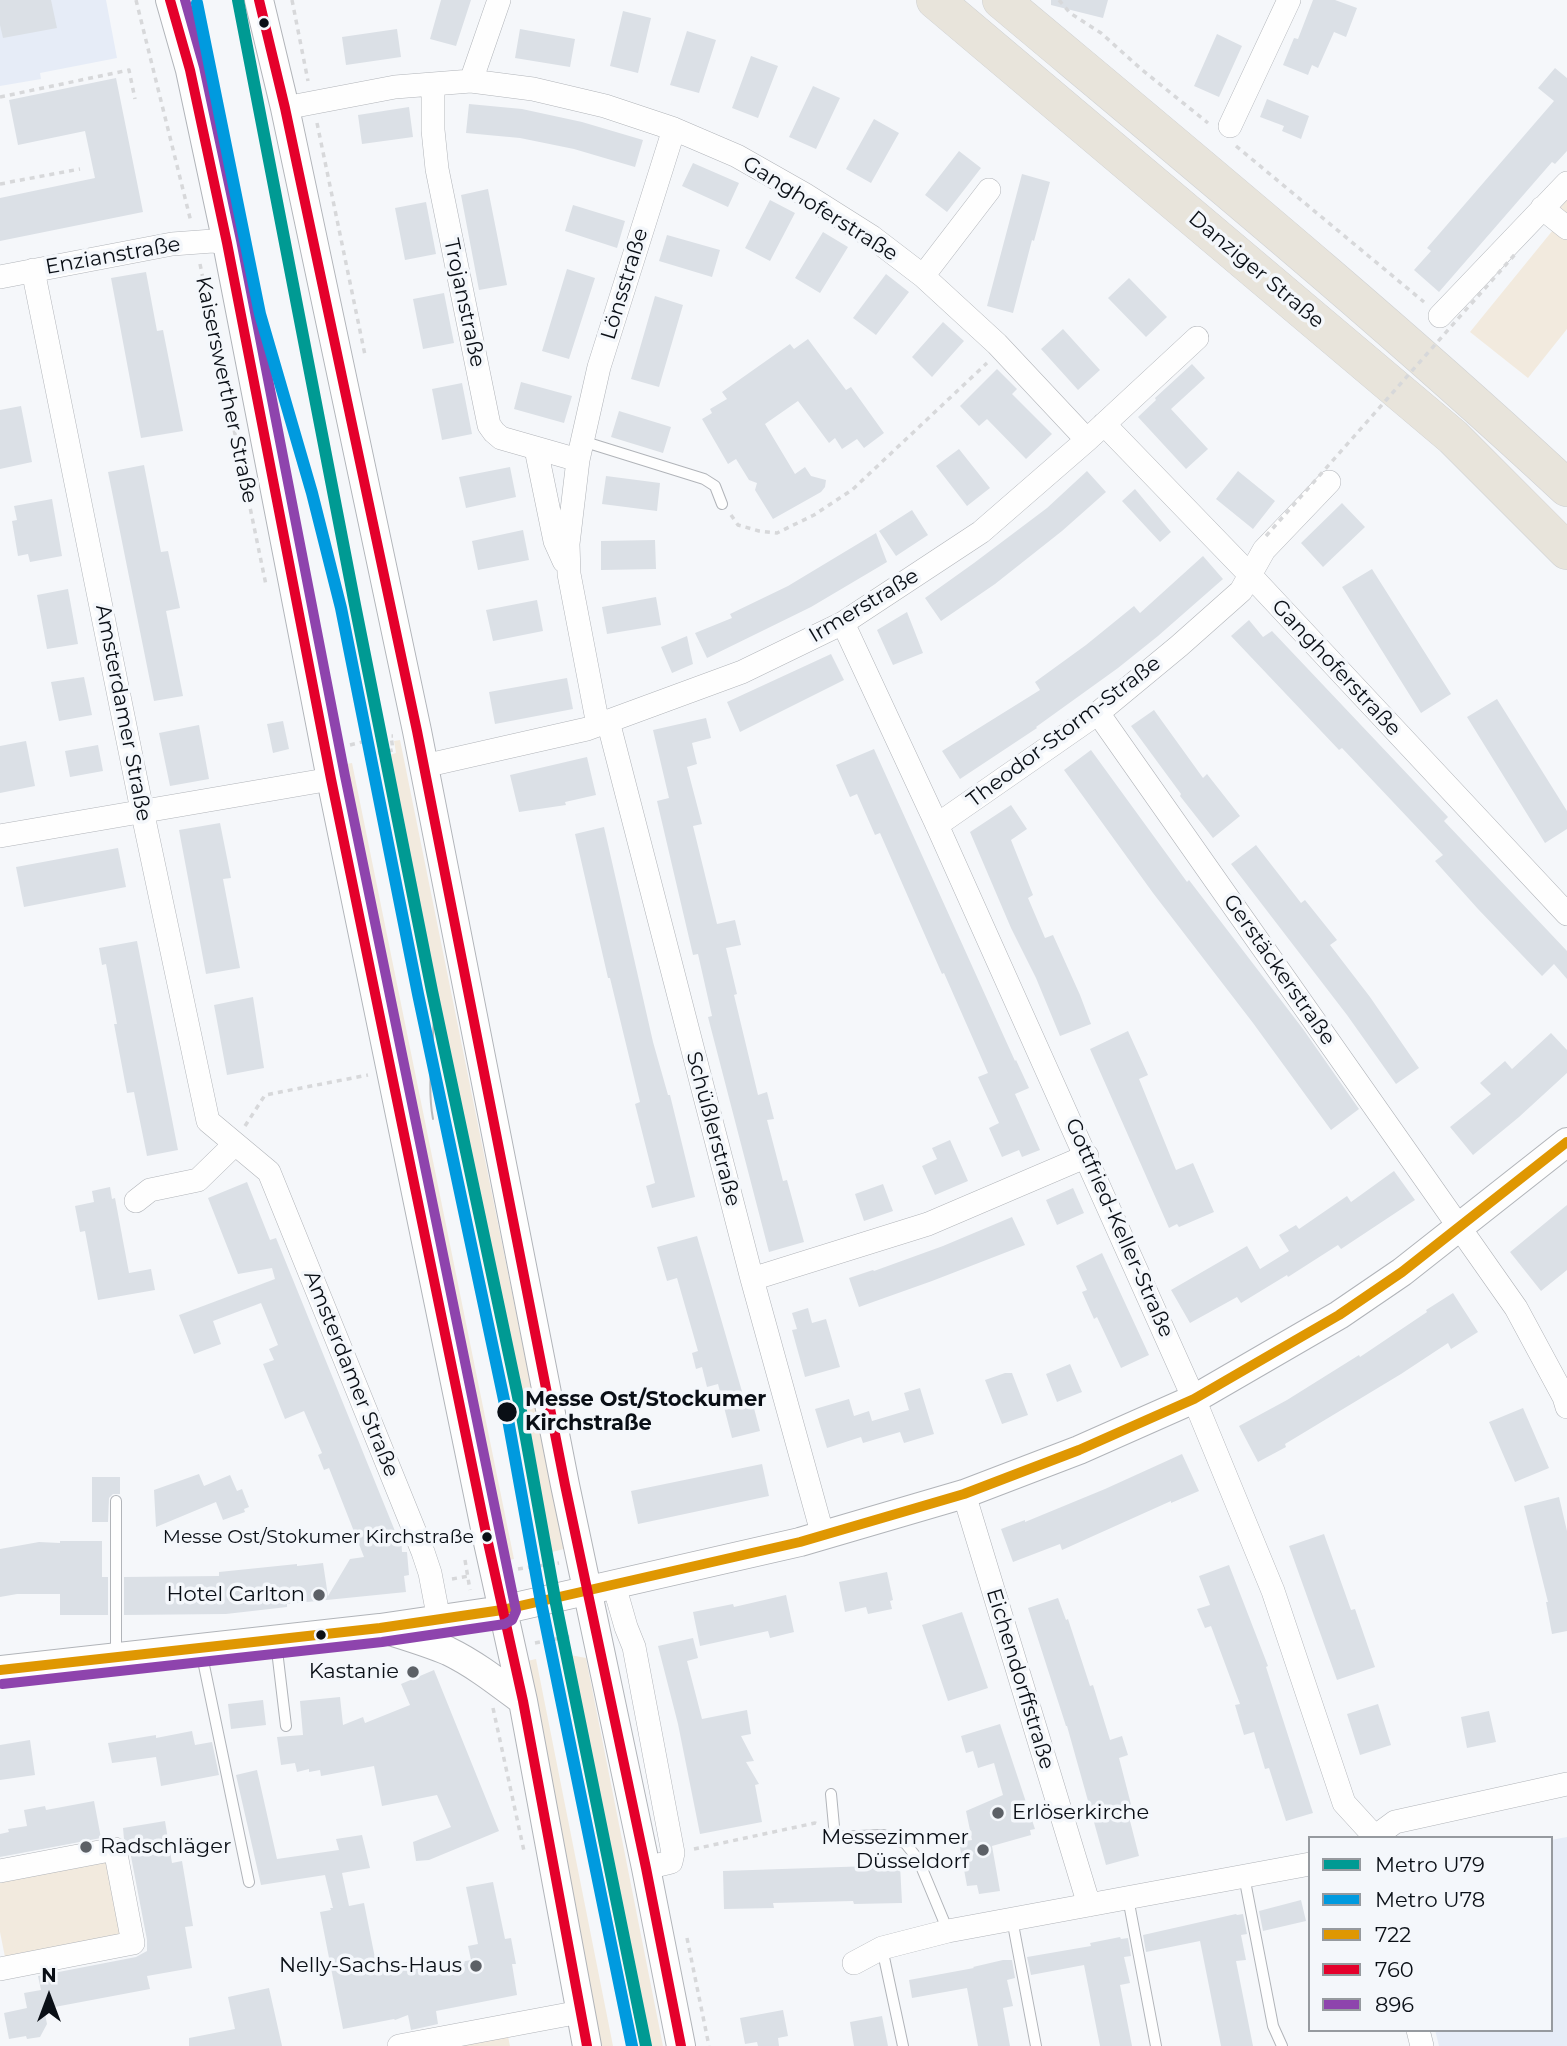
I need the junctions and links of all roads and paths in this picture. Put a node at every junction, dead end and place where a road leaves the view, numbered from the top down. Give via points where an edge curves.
1 (136, 0) edge
2 (170, 0) edge
3 (259, 0) edge
4 (499, 0) edge
5 (935, 0) edge
6 (1001, 0) edge
7 (1059, 0) edge
8 (1289, 0) edge
9 (471, 81) junction
10 (433, 84) junction
11 (0, 97) edge
12 (135, 99) dead end
13 (285, 108) junction
14 (674, 129) junction
15 (1227, 134) junction
16 (80, 169) dead end
17 (5, 183) edge
18 (1567, 183) edge
19 (989, 190) dead end
20 (1542, 208) junction
21 (1567, 228) edge
22 (196, 243) junction
23 (227, 243) junction
24 (1517, 252) dead end
25 (33, 270) junction
26 (923, 276) junction
27 (0, 277) edge
28 (1440, 316) joint
29 (1197, 338) dead end
30 (1002, 349) junction
31 (1104, 424) junction
32 (1087, 440) junction
33 (536, 449) junction
34 (580, 451) junction
35 (1329, 482) dead end
36 (1567, 488) edge
37 (722, 504) joint
38 (1266, 536) dead end
39 (1567, 551) edge
40 (569, 574) junction
41 (1250, 575) junction
42 (268, 592) dead end
43 (843, 624) junction
44 (1098, 713) junction
45 (603, 723) junction
46 (417, 731) junction
47 (424, 766) junction
48 (330, 770) junction
49 (142, 810) junction
50 (937, 825) junction
51 (0, 836) edge
52 (1567, 914) edge
53 (374, 1073) dead end
54 (1567, 1142) edge
55 (234, 1144) junction
56 (1087, 1156) junction
57 (136, 1201) dead end
58 (1461, 1227) junction
59 (752, 1279) junction
60 (1194, 1399) junction
61 (1566, 1400) edge
62 (964, 1494) junction
63 (116, 1501) dead end
64 (526, 1511) dead end
65 (823, 1536) junction
66 (536, 1566) dead end
67 (614, 1585) junction
68 (586, 1592) junction
69 (502, 1610) junction
70 (446, 1619) junction
71 (380, 1628) junction
72 (595, 1632) junction
73 (275, 1639) junction
74 (416, 1639) junction
75 (510, 1647) junction
76 (200, 1648) junction
77 (116, 1658) junction
78 (0, 1670) edge
79 (485, 1674) junction
80 (523, 1701) junction
81 (286, 1726) dead end
82 (1567, 1784) edge
83 (831, 1794) dead end
84 (519, 1827) dead end
85 (1375, 1836) edge
86 (1377, 1836) edge
87 (835, 1837) junction
88 (673, 1853) junction
89 (1308, 1864) edge
90 (646, 1868) junction
91 (0, 1871) edge
92 (1244, 1876) junction
93 (249, 1882) dead end
94 (1128, 1898) junction
95 (1089, 1905) junction
96 (1012, 1919) junction
97 (685, 1928) dead end
98 (948, 1931) junction
99 (882, 1948) junction
100 (854, 1963) dead end
101 (0, 1969) edge
102 (580, 2012) junction
103 (399, 2046) edge
104 (587, 2046) edge
105 (681, 2046) edge
106 (709, 2046) edge
107 (903, 2046) edge
108 (1036, 2046) edge
109 (1156, 2046) edge
110 (1282, 2046) edge

1 - 22 path, Kaiserswerther Straße
2 - 23 street, Kaiserswerther Straße
3 - 13 street
4 - 9 street
5 - 39 highway, Danziger Straße via 1453,437
6 - 36 highway, Danziger Straße via 1337,281
7 - 15 path
8 - 15 street
9 - 10 street, Ganghoferstraße
9 - 14 street, Ganghoferstraße via 593,103
10 - 13 street, Ganghoferstraße
10 - 33 street, Trojanstraße via 437,169 489,425 501,438
11 - 12 path via 128,70
13 - 46 street
14 - 26 street, Ganghoferstraße via 737,156 804,194
14 - 34 street, Lönsstraße via 599,367
15 - 28 path
16 - 17 path
18 - 20 street
19 - 26 street
20 - 21 street
20 - 28 street
22 - 23 street, Enzianstraße
22 - 25 street, Enzianstraße
22 - 42 path, Kaiserswerther Straße
23 - 48 street, Kaiserswerther Straße
24 - 38 path, bridge
25 - 27 street, Enzianstraße
25 - 49 street, Amsterdamer Straße
26 - 30 street, Ganghoferstraße
29 - 31 street, Irmerstraße
30 - 32 street, Ganghoferstraße
30 - 37 path via 852,490 814,515 770,533 738,525
31 - 32 street, Irmerstraße
31 - 41 street, Ganghoferstraße
32 - 43 street, Irmerstraße via 981,532
33 - 34 street, Trojanstraße
33 - 40 street, Lönsstraße via 555,541
34 - 37 lane via 704,480 715,486
34 - 40 street, Lönsstraße via 568,544
35 - 41 street, Theodor-Storm-Straße via 1264,550
40 - 45 street, Lönsstraße
41 - 44 street, Theodor-Storm-Straße via 1241,591
41 - 52 street, Ganghoferstraße
43 - 45 street, Irmerstraße via 742,672
43 - 50 street, Gottfried-Keller-Straße
44 - 50 street, Theodor-Storm-Straße
44 - 58 street, Gerstäckerstraße
45 - 47 street, Irmerstraße
45 - 59 street, Schüßlerstraße
46 - 47 street
46 - 48 path via 391,736 393,750 373,754 370,740 349,744 352,757
47 - 68 street
48 - 49 street via 160,810
48 - 69 street, Kaiserswerther Straße
49 - 51 street
49 - 55 street, Amsterdamer Straße via 208,1121
50 - 56 street, Gottfried-Keller-Straße
53 - 55 path via 265,1095
54 - 58 street
55 - 57 street via 198,1180 150,1191
55 - 70 street, Amsterdamer Straße via 269,1172
56 - 59 street via 928,1224
56 - 60 street, Gottfried-Keller-Straße
58 - 60 street via 1339,1315
58 - 61 street, Gerstäckerstraße via 1516,1308
59 - 65 street, Schüßlerstraße
60 - 62 street
60 - 85 street, Gottfried-Keller-Straße via 1273,1591 1345,1803
62 - 65 street
62 - 95 street, Eichendorffstraße
63 - 77 lane
64 - 66 path
65 - 67 street
67 - 68 street
67 - 88 street via 634,1647
68 - 69 street
68 - 72 street
69 - 70 street
69 - 75 street, Kaiserswerther Straße
70 - 71 street
70 - 74 street via 439,1630
71 - 73 street
71 - 74 street
72 - 75 path
72 - 90 street
73 - 76 street
73 - 81 lane
74 - 79 street
75 - 80 street, Kaiserswerther Straße
76 - 77 street
76 - 93 lane
77 - 78 street
79 - 80 street
79 - 84 path
80 - 102 street, Kaiserswerther Straße
82 - 86 street via 1395,1822
83 - 87 lane
87 - 88 path via 815,1824
87 - 98 lane via 883,1835 905,1843 918,1858
88 - 90 street via 671,1862
89 - 92 street
90 - 105 street
91 - 101 street via 115,1849 133,1943
92 - 94 street
92 - 110 lane via 1273,2026
94 - 95 street
94 - 109 lane
95 - 96 street
96 - 98 street
96 - 108 lane
97 - 106 path
98 - 99 street
99 - 100 street
99 - 107 lane
102 - 103 street
102 - 104 street, Kaiserswerther Straße

